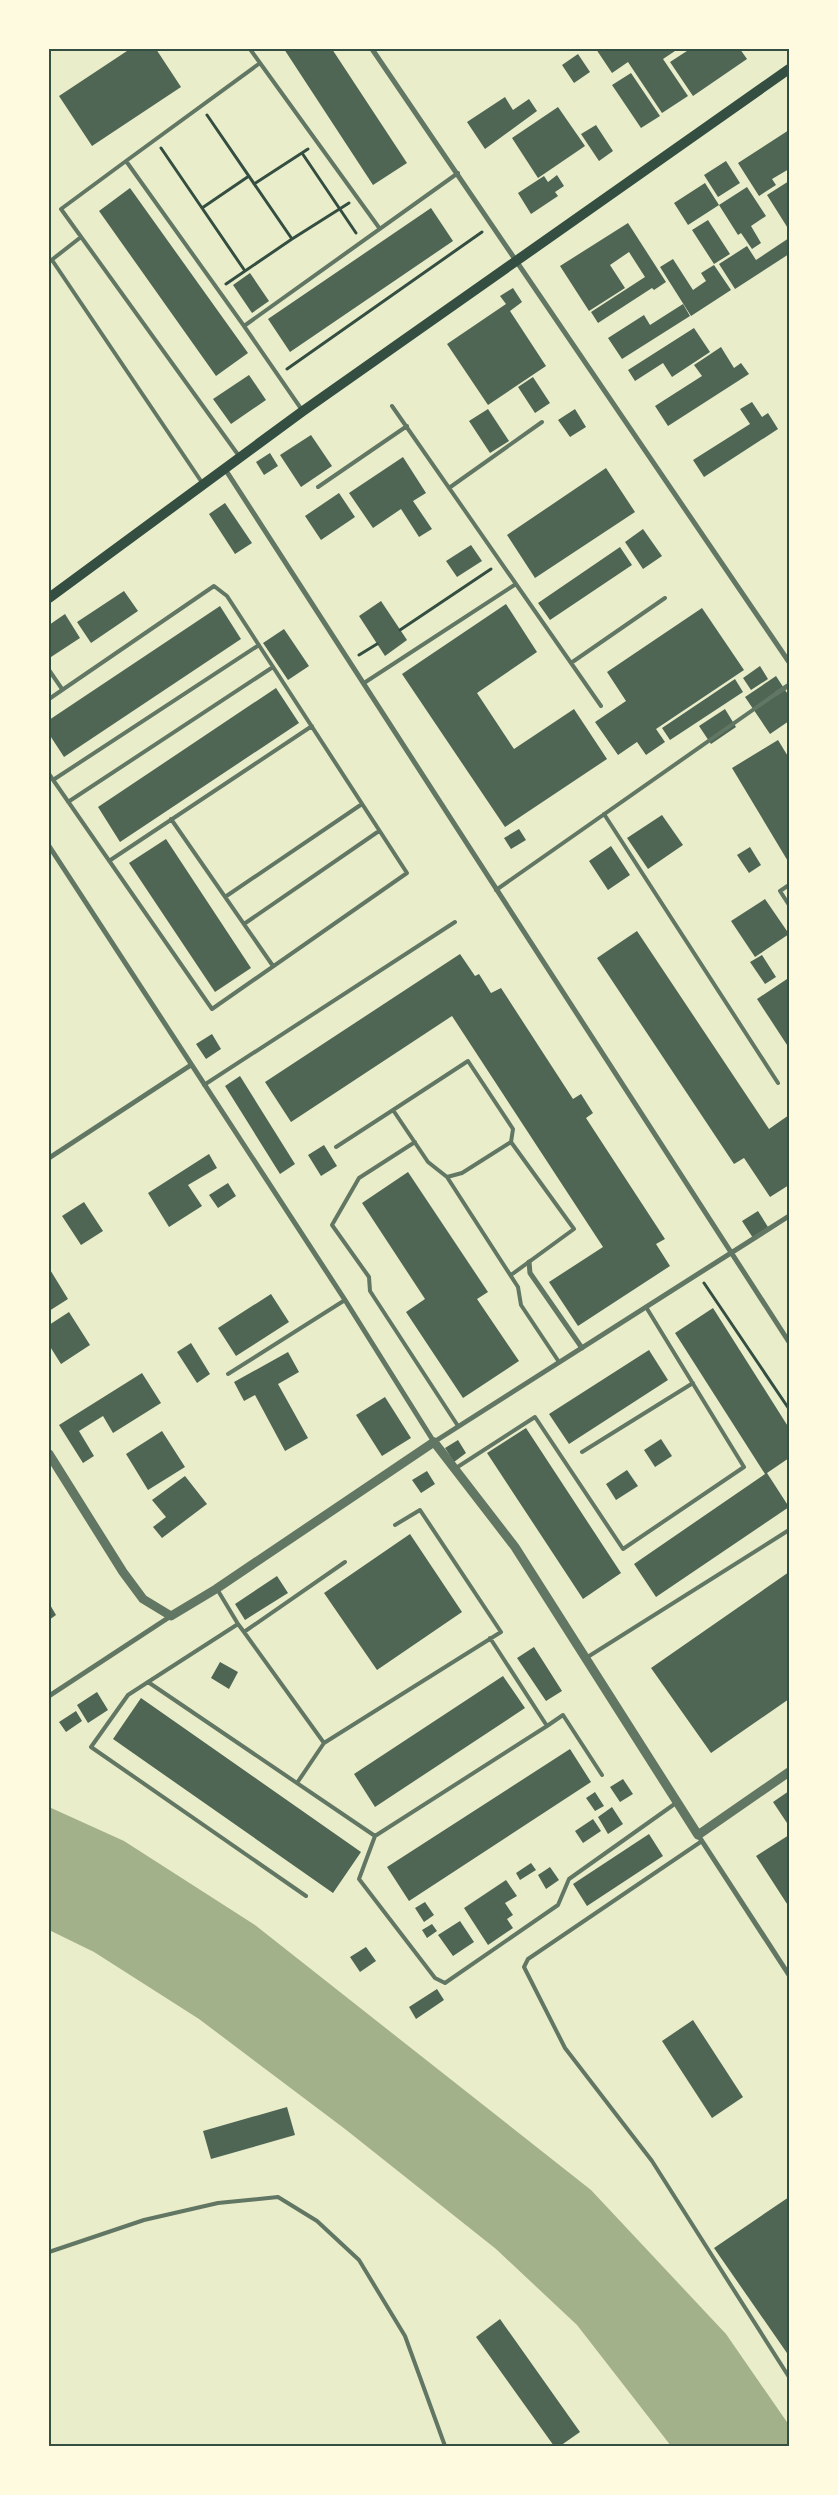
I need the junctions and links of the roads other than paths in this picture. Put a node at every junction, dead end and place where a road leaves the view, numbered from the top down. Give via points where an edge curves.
1 (250, 49) edge
2 (372, 49) edge
3 (260, 62) junction
4 (789, 70) edge
5 (126, 161) junction
6 (458, 173) junction
7 (380, 229) junction
8 (81, 237) junction
9 (50, 261) edge
10 (517, 263) junction
11 (244, 326) junction
12 (392, 406) dead end
13 (303, 411) junction
14 (542, 422) dead end
15 (406, 426) junction
16 (240, 458) junction
17 (225, 469) junction
18 (203, 485) junction
19 (318, 487) dead end
20 (449, 488) junction
21 (516, 584) junction
22 (49, 598) edge
23 (665, 598) dead end
24 (259, 645) junction
25 (789, 662) edge
26 (571, 663) junction
27 (273, 667) junction
28 (49, 670) edge
29 (364, 683) junction
30 (789, 685) edge
31 (62, 689) junction
32 (777, 694) joint
33 (49, 699) edge
34 (601, 706) dead end
35 (312, 726) junction
36 (49, 774) edge
37 (53, 780) junction
38 (68, 802) junction
39 (362, 804) junction
40 (604, 814) junction
41 (172, 819) junction
42 (380, 831) junction
43 (49, 846) edge
44 (109, 861) junction
45 (789, 885) edge
46 (496, 890) junction
47 (225, 897) junction
48 (789, 905) edge
49 (455, 922) dead end
50 (244, 924) junction
51 (273, 966) junction
52 (191, 1065) junction
53 (778, 1083) dead end
54 (204, 1085) junction
55 (393, 1110) junction
56 (415, 1142) junction
57 (511, 1142) junction
58 (336, 1147) dead end
59 (49, 1158) edge
60 (447, 1177) junction
61 (789, 1216) edge
62 (731, 1252) junction
63 (529, 1262) junction
64 (510, 1275) junction
65 (345, 1300) junction
66 (646, 1307) junction
67 (789, 1342) edge
68 (582, 1348) junction
69 (559, 1362) junction
70 (228, 1374) dead end
71 (693, 1384) junction
72 (458, 1426) junction
73 (434, 1442) junction
74 (582, 1452) dead end
75 (49, 1454) edge
76 (456, 1468) junction
77 (395, 1525) dead end
78 (789, 1530) edge
79 (345, 1562) dead end
80 (216, 1589) junction
81 (171, 1616) junction
82 (238, 1624) junction
83 (244, 1632) junction
84 (490, 1638) junction
85 (585, 1659) junction
86 (148, 1682) junction
87 (49, 1696) edge
88 (547, 1726) junction
89 (324, 1743) junction
90 (789, 1772) edge
91 (602, 1775) dead end
92 (297, 1783) junction
93 (676, 1803) junction
94 (375, 1836) junction
95 (700, 1838) junction
96 (306, 1896) dead end
97 (789, 1975) edge
98 (49, 2252) edge
99 (789, 2377) edge
100 (445, 2446) edge

1 - 3 lane
2 - 6 street
3 - 5 lane
3 - 7 lane
4 - 10 main road
5 - 8 lane via 61,209
5 - 11 lane
6 - 7 lane
6 - 10 street
7 - 11 lane
8 - 9 lane
8 - 16 lane
9 - 18 lane
10 - 13 main road
10 - 25 street
11 - 13 lane
12 - 15 lane
13 - 16 main road
14 - 20 lane
15 - 19 lane
15 - 20 lane
16 - 17 main road
17 - 18 main road
17 - 29 street
18 - 22 main road
20 - 21 lane
21 - 26 lane
21 - 29 lane
23 - 26 lane
24 - 27 lane
24 - 31 lane via 227,596 214,586
24 - 37 lane
26 - 34 lane
27 - 35 lane
27 - 38 lane
28 - 31 lane
29 - 46 street
30 - 32 street
31 - 33 lane
32 - 40 lane
35 - 39 lane
35 - 41 lane
36 - 37 lane
37 - 38 lane
38 - 44 lane
39 - 42 lane
39 - 47 lane
40 - 46 lane
40 - 53 lane
41 - 44 lane
41 - 47 lane
42 - 50 lane
42 - 51 lane via 407,873
43 - 52 street
44 - 51 lane via 212,1009
45 - 48 lane via 780,891
46 - 62 street
47 - 50 lane
49 - 54 lane
50 - 51 lane
52 - 54 street
52 - 59 street
54 - 65 street
55 - 56 lane
55 - 57 lane via 468,1061 514,1129
55 - 58 lane
56 - 60 lane via 428,1162
56 - 72 lane via 358,1178 332,1225 369,1277 370,1291
57 - 60 lane via 462,1173
57 - 63 lane via 574,1229
60 - 64 lane
61 - 62 street
62 - 66 street
62 - 67 street
63 - 64 lane
63 - 68 street via 530,1273
64 - 69 lane via 518,1287 522,1305
65 - 70 lane
65 - 73 street
66 - 68 street
66 - 71 lane
68 - 69 street
69 - 72 street
71 - 74 lane
71 - 76 lane via 744,1467 623,1549 535,1417
72 - 73 street
73 - 76 street
73 - 80 street
75 - 81 street via 142,1599
76 - 85 street via 515,1547
77 - 84 lane via 420,1510 501,1632
78 - 85 lane
79 - 83 lane
80 - 81 street
80 - 82 lane
81 - 87 street
82 - 83 lane
82 - 86 lane
83 - 89 lane
84 - 88 lane
84 - 89 lane
85 - 93 street
86 - 92 lane
86 - 96 lane via 128,1695 91,1746
88 - 91 lane via 563,1716
88 - 94 lane
89 - 92 lane
90 - 95 street
92 - 94 lane
93 - 94 lane via 569,1878 558,1905 445,1983 435,1978 359,1879
93 - 95 street
95 - 97 street
95 - 99 lane via 528,1959 524,1967 565,2048 652,2162
98 - 100 lane via 144,2220 218,2203 278,2197 317,2221 359,2260 405,2336

